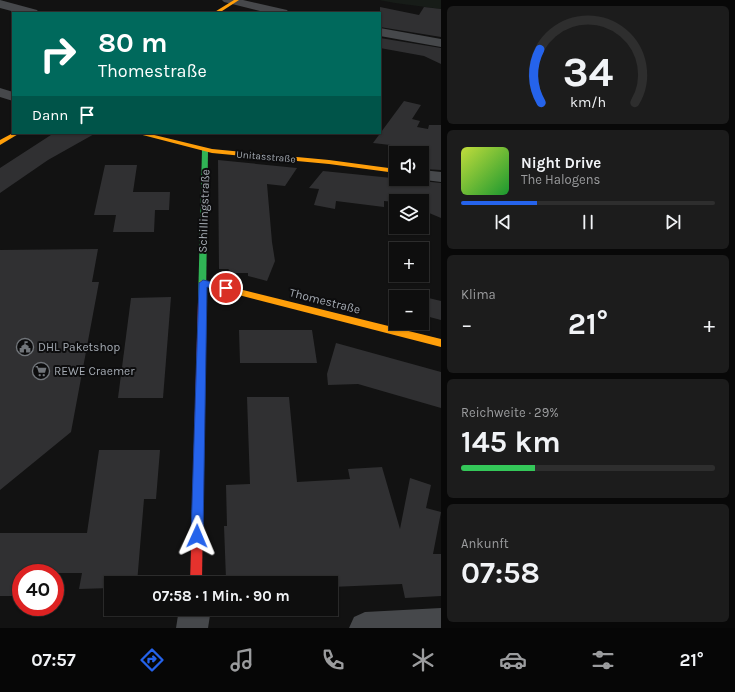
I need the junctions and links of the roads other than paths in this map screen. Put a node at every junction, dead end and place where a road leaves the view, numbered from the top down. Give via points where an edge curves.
1 (233, 1) edge
2 (0, 4) edge
3 (29, 12) edge
4 (216, 12) edge
5 (279, 12) edge
6 (381, 32) edge
7 (441, 43) edge
8 (0, 92) edge
9 (12, 97) edge
10 (15, 134) edge
11 (142, 134) edge
12 (0, 143) edge
13 (205, 150) junction
14 (389, 170) edge
15 (429, 176) edge
16 (441, 177) edge
17 (203, 283) junction
18 (441, 343) edge
19 (196, 576) edge
20 (193, 616) edge
21 (441, 624) edge
22 (192, 628) edge
23 (365, 628) edge

1 - 4 street
1 - 5 street
2 - 3 street
6 - 7 street
8 - 9 street
10 - 12 street
11 - 13 street, Unitasstraße
13 - 14 street, Unitasstraße
13 - 17 street, Schillingstraße
15 - 16 street
17 - 18 street, Thomestraße
17 - 19 street, Schillingstraße
20 - 22 street
21 - 23 street

